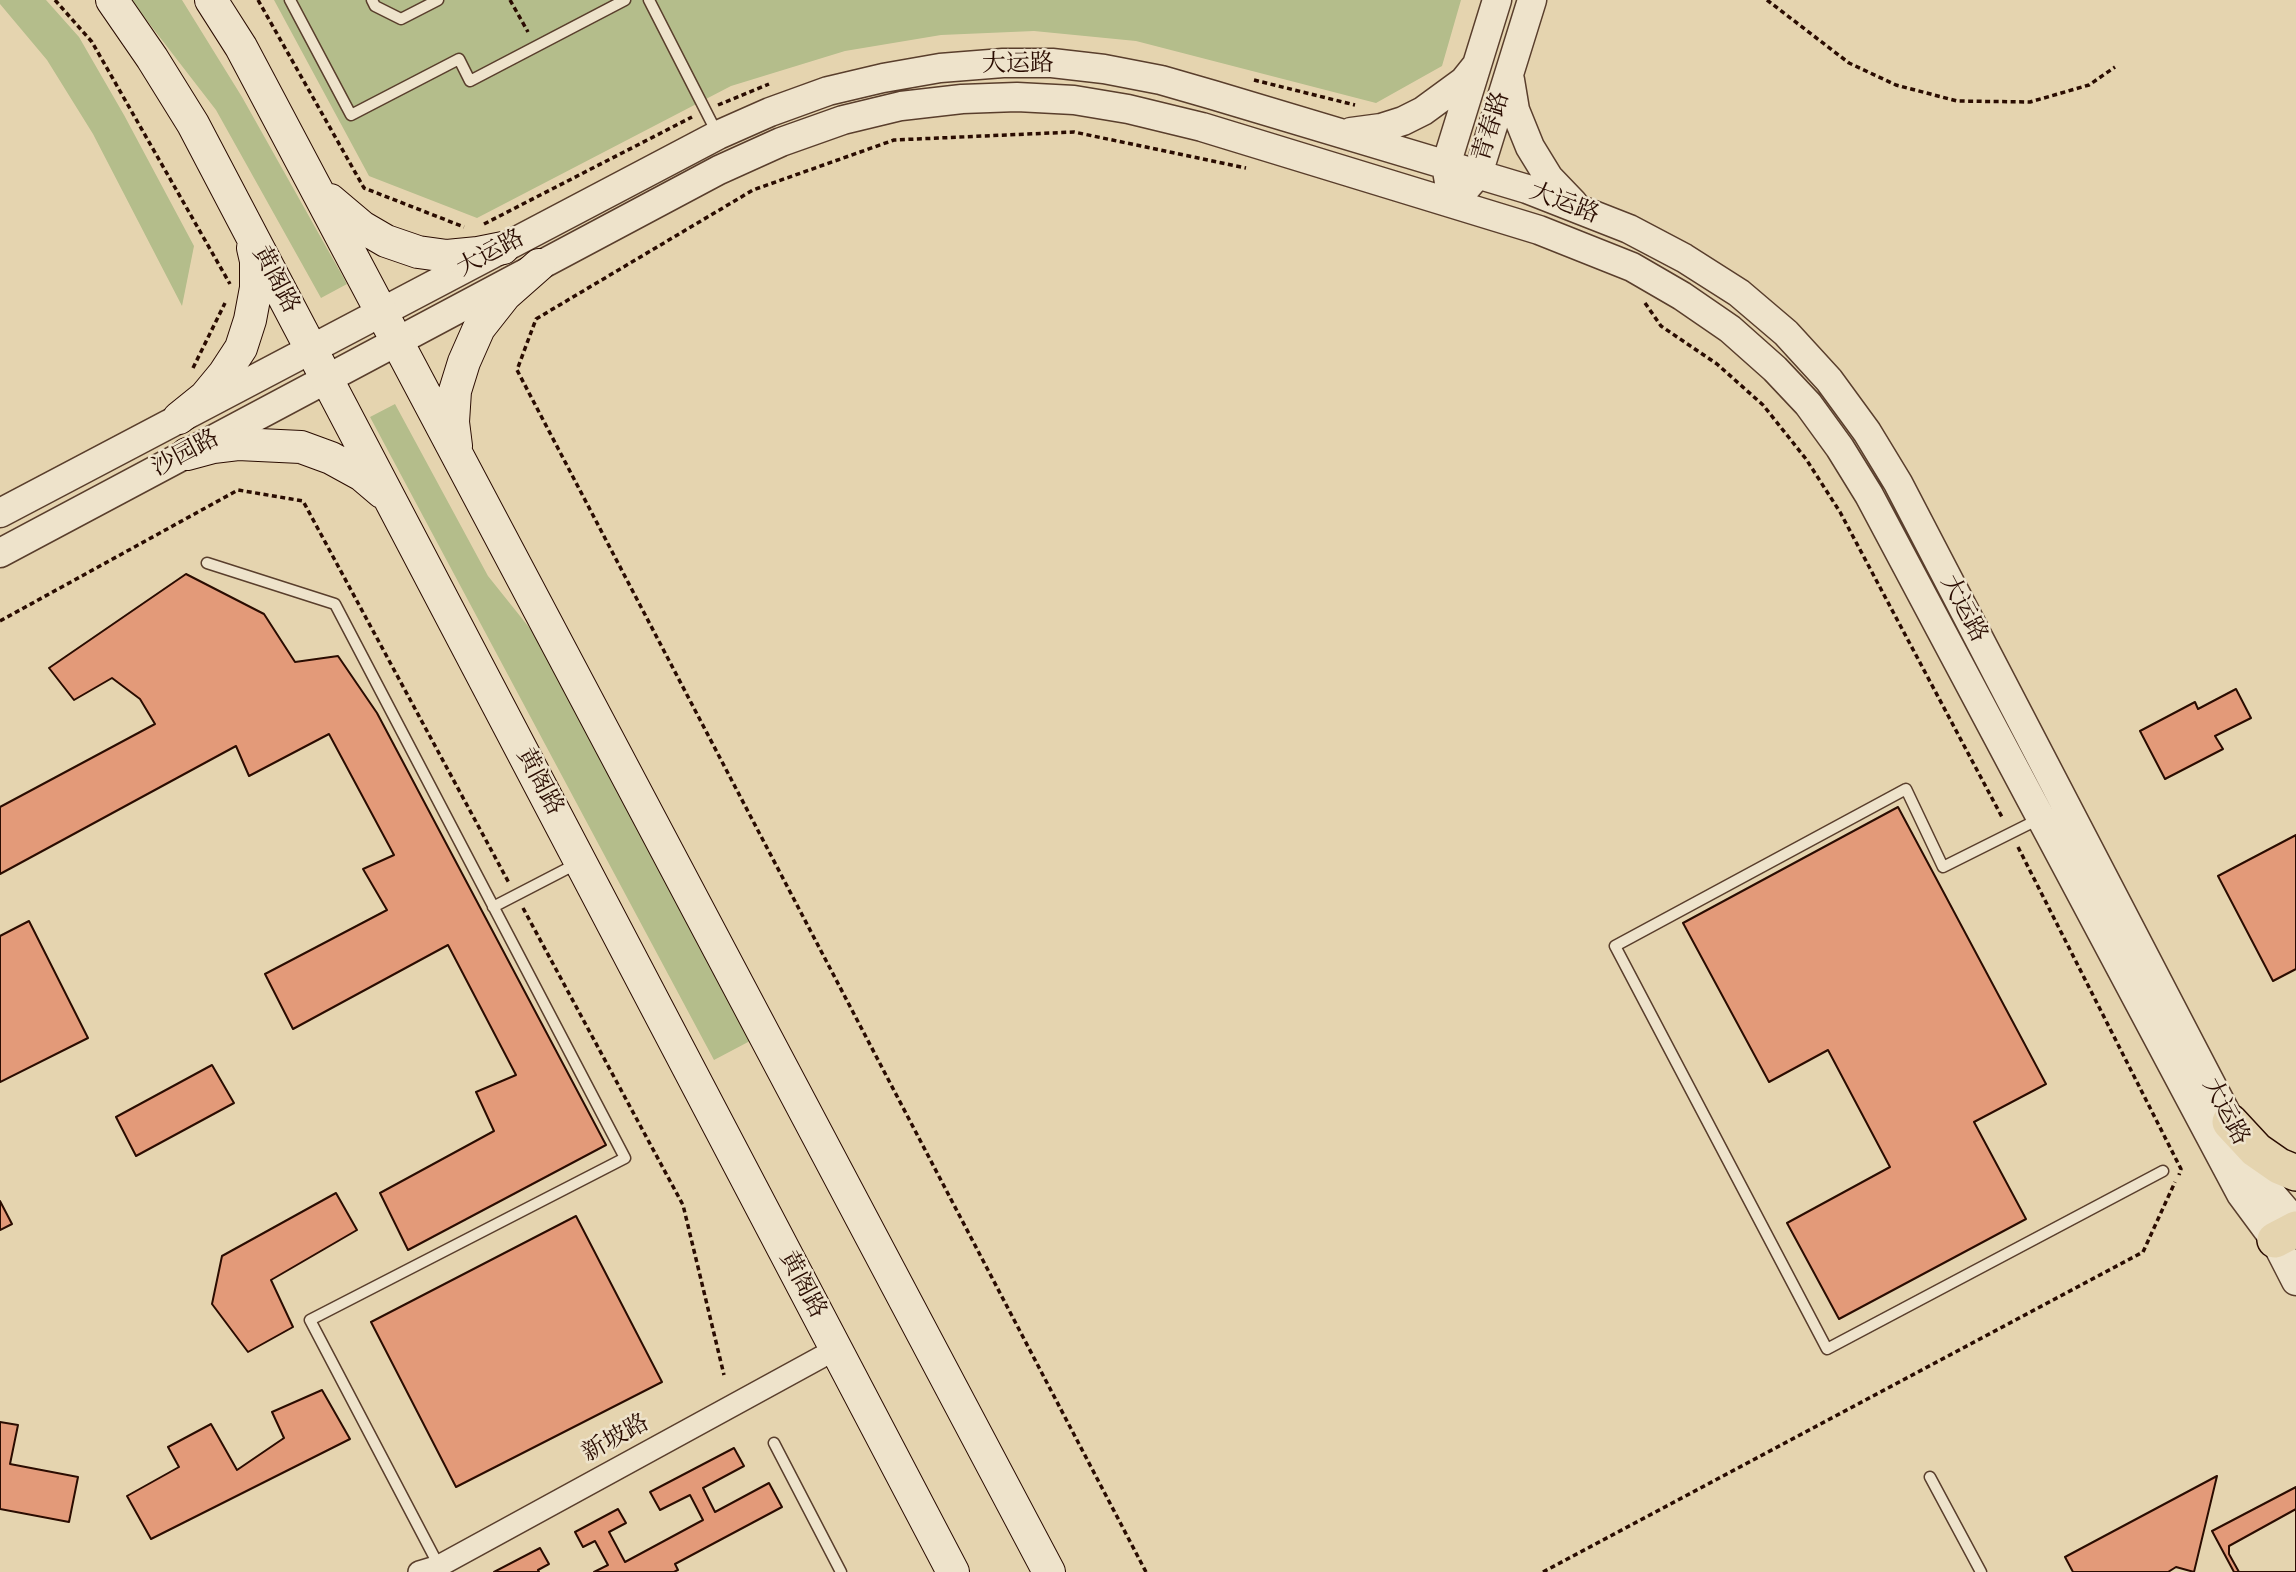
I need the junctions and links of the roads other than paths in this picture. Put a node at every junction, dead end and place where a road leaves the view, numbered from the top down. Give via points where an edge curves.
1 (112, 0) edge
2 (211, 0) edge
3 (290, 0) edge
4 (372, 0) edge
5 (438, 0) edge
6 (625, 0) edge
7 (649, 0) edge
8 (1497, 0) edge
9 (1532, 0) edge
10 (1477, 64) junction
11 (1509, 72) junction
12 (1335, 131) junction
13 (718, 135) junction
14 (1446, 165) junction
15 (1478, 174) junction
16 (311, 178) junction
17 (1453, 204) junction
18 (1577, 207) junction
19 (248, 229) junction
20 (503, 248) junction
21 (539, 265) junction
22 (368, 318) junction
23 (311, 348) junction
24 (384, 348) junction
25 (327, 379) junction
26 (179, 418) junction
27 (187, 454) junction
28 (457, 454) junction
29 (391, 500) junction
30 (0, 513) edge
31 (0, 553) edge
32 (207, 563) dead end
33 (2040, 818) junction
34 (580, 862) junction
35 (493, 907) junction
36 (2230, 1122) junction
37 (2163, 1171) dead end
38 (2296, 1172) edge
39 (2289, 1231) edge
40 (2296, 1281) edge
41 (836, 1349) junction
42 (774, 1443) dead end
43 (1930, 1476) dead end
44 (429, 1569) edge
45 (841, 1572) edge
46 (953, 1572) edge
47 (1049, 1572) edge
48 (1981, 1572) edge

1 - 19 main road, 黄阁路 via 193,124
2 - 16 main road
3 - 6 lane via 351,115 459,59 470,81
4 - 5 lane via 401,19
7 - 13 lane
8 - 10 street, 青春路
9 - 11 street, 青春路
10 - 12 street via 1444,97 1403,121 1359,132
10 - 14 street, 青春路
11 - 15 street, 青春路
11 - 18 street via 1514,110 1530,147 1555,185
12 - 13 street, 大运路 via 1104,68 1003,63 940,68 839,89
12 - 14 street, 大运路
13 - 20 street, 大运路
14 - 15 street, 大运路
14 - 17 street, 青春路
15 - 17 street, 青春路
15 - 18 street, 大运路
16 - 20 main road via 335,206 386,241 447,256
16 - 22 main road
17 - 21 street, 大运路 via 1128,109 1074,100 962,99 889,109 781,142
17 - 33 street, 大运路 via 1550,234 1632,267 1730,329 1775,369 1808,404 1869,495
18 - 36 street, 大运路 via 1673,252 1738,293 1786,333 1829,380 1867,432 1898,483
19 - 23 main road, 黄阁路
19 - 26 main road via 256,261 256,288 241,348 205,397
20 - 22 street, 大运路
21 - 24 street, 大运路
21 - 28 main road via 505,295 479,328 464,362 455,391
22 - 23 street, 沙园路
22 - 24 main road
23 - 25 main road, 黄阁路
23 - 26 street, 沙园路
24 - 25 street, 沙园路
24 - 28 main road
25 - 27 street, 沙园路
25 - 29 main road, 黄阁路
26 - 30 street, 沙园路
27 - 29 main road via 238,444 301,447 362,475
27 - 31 street, 沙园路
28 - 47 main road
29 - 34 main road, 黄阁路
32 - 35 lane via 335,604
33 - 37 lane via 1943,867 1906,789 1615,946 1827,1349
33 - 39 street, 大运路 via 2241,1194
34 - 35 lane
34 - 41 main road, 黄阁路
35 - 44 lane via 625,1158 310,1320
36 - 38 main road via 2256,1150
36 - 39 street, 大运路
39 - 40 street, 大运路
41 - 44 street, 新坡路
41 - 46 main road, 黄阁路
42 - 45 lane
43 - 48 lane

